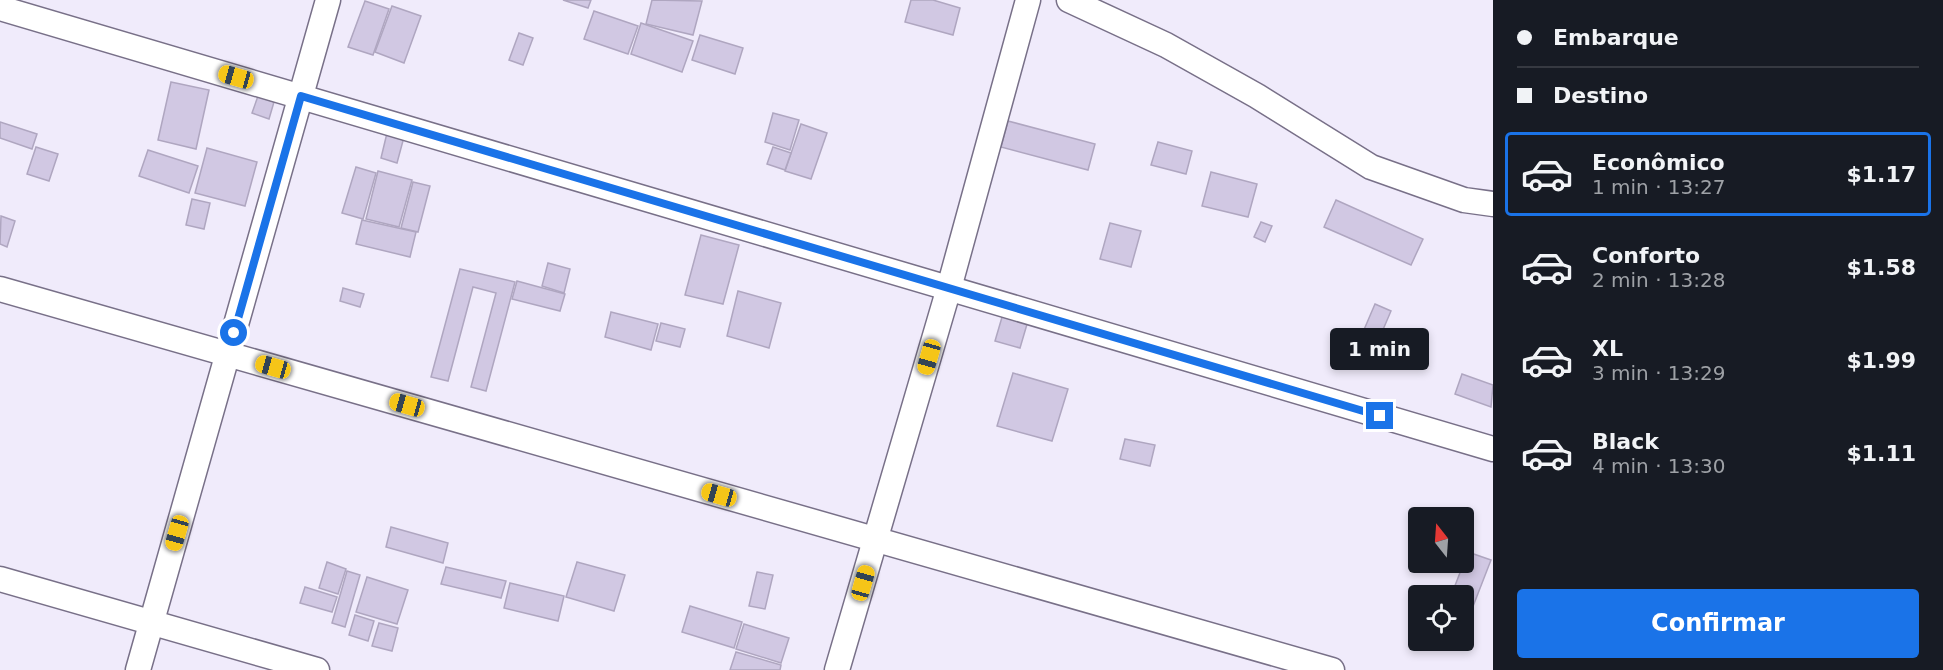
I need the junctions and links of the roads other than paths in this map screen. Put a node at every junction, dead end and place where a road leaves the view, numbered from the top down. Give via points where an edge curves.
1 (328, 0) edge
2 (1028, 0) edge
3 (1069, 0) edge
4 (0, 8) edge
5 (301, 96) junction
6 (1493, 204) edge
7 (949, 288) junction
8 (0, 289) edge
9 (228, 354) junction
10 (1493, 449) edge
11 (875, 539) junction
12 (0, 579) edge
13 (152, 623) junction
14 (138, 670) edge
15 (317, 670) edge
16 (837, 670) edge
17 (1332, 670) edge

1 - 5 street
2 - 7 street
3 - 6 street via 1166,45 1371,167 1464,200
4 - 5 street
5 - 7 street
5 - 9 street
7 - 10 street
7 - 11 street
8 - 9 street
9 - 11 street
9 - 13 street
11 - 16 street
11 - 17 street
12 - 13 street
13 - 14 street
13 - 15 street

